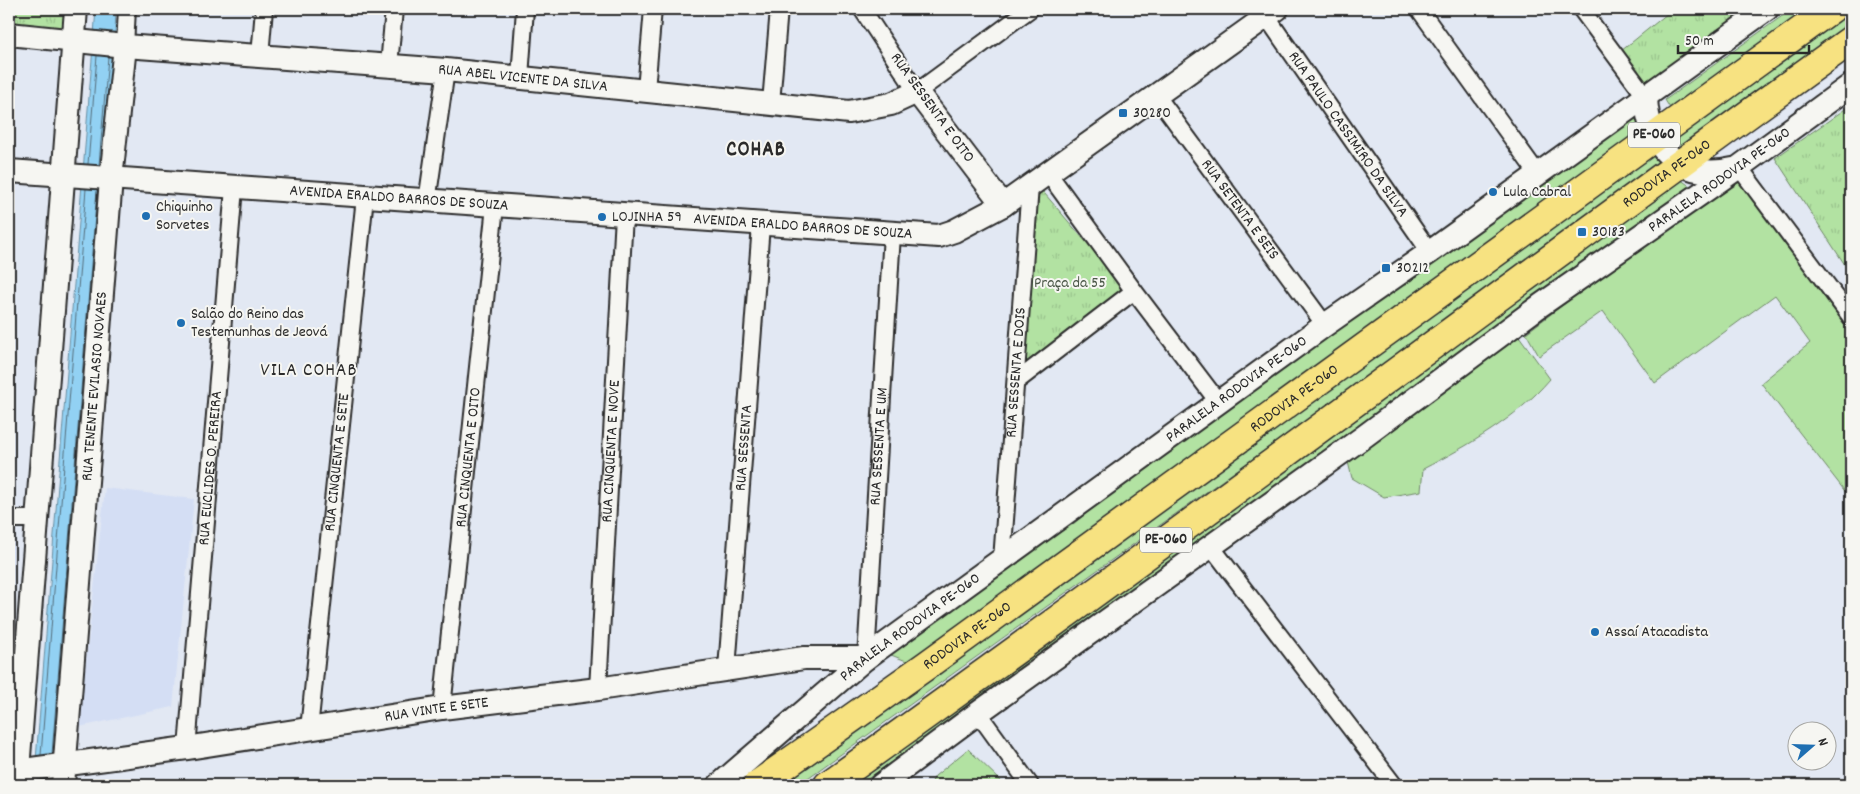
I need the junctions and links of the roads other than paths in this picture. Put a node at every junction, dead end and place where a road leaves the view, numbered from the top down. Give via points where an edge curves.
1 (76, 9) edge
2 (127, 9) edge
3 (264, 9) edge
4 (394, 9) edge
5 (525, 9) edge
6 (653, 9) edge
7 (779, 9) edge
8 (862, 9) edge
9 (1030, 9) edge
10 (1419, 9) edge
11 (1581, 9) edge
12 (1831, 9) edge
13 (1271, 12) edge
14 (1756, 12) edge
15 (9, 34) edge
16 (1851, 40) edge
17 (82, 41) junction
18 (120, 45) junction
19 (260, 56) junction
20 (390, 66) junction
21 (446, 70) junction
22 (520, 77) junction
23 (1851, 85) edge
24 (646, 90) junction
25 (917, 92) junction
26 (1156, 95) junction
27 (1646, 97) junction
28 (771, 103) junction
29 (1654, 136) junction
30 (1680, 163) junction
31 (1739, 167) junction
32 (9, 171) edge
33 (1048, 173) junction
34 (1537, 173) junction
35 (72, 176) junction
36 (109, 179) junction
37 (1030, 186) junction
38 (234, 188) junction
39 (365, 197) junction
40 (427, 202) junction
41 (495, 206) junction
42 (1003, 206) junction
43 (624, 215) junction
44 (761, 225) junction
45 (892, 234) junction
46 (1430, 252) junction
47 (1134, 291) junction
48 (1851, 317) edge
49 (1325, 325) junction
50 (1017, 380) junction
51 (1219, 403) junction
52 (9, 519) edge
53 (37, 519) junction
54 (1210, 545) junction
55 (1002, 560) junction
56 (866, 658) junction
57 (727, 669) junction
58 (598, 689) junction
59 (442, 708) junction
60 (978, 713) junction
61 (309, 729) junction
62 (187, 748) junction
63 (63, 772) edge
64 (19, 774) edge
65 (719, 785) edge
66 (757, 785) edge
67 (828, 785) edge
68 (881, 785) edge
69 (1030, 785) edge
70 (1394, 785) edge

1 - 17 street
2 - 18 street, RUA TENENTE EVILASIO NOVAES
3 - 19 street
4 - 20 street
5 - 22 street
6 - 24 street
7 - 28 street
8 - 25 street, RUA SESSENTA E OITO
9 - 25 street
10 - 34 street
11 - 27 street
12 - 29 highway, RODOVIA PE-060 / PE-060
13 - 26 street, AVENIDA ERALDO BARROS DE SOUZA
13 - 46 street, RUA PAULO CASSIMIRO DA SILVA
14 - 27 street, PARALELA RODOVIA PE-060 / PE-060
15 - 17 street, RUA ABEL VICENTE DA SILVA
16 - 30 highway, RODOVIA PE-060 / PE-060
17 - 18 street, RUA ABEL VICENTE DA SILVA
17 - 35 street
18 - 19 street, RUA ABEL VICENTE DA SILVA
18 - 36 street, RUA TENENTE EVILASIO NOVAES
19 - 20 street, RUA ABEL VICENTE DA SILVA
20 - 21 street, RUA ABEL VICENTE DA SILVA
21 - 22 street, RUA ABEL VICENTE DA SILVA
21 - 40 street
22 - 24 street, RUA ABEL VICENTE DA SILVA
23 - 31 street, PARALELA RODOVIA PE-060 / PE-060
24 - 28 street, RUA ABEL VICENTE DA SILVA
25 - 28 street, RUA ABEL VICENTE DA SILVA via 891,104 849,112
25 - 42 street, RUA SESSENTA E OITO
26 - 33 street, AVENIDA ERALDO BARROS DE SOUZA
26 - 49 street, RUA SETENTA E SEIS
27 - 29 street via 1647,117
27 - 34 street, PARALELA RODOVIA PE-060 / PE-060
29 - 30 street via 1660,147
29 - 66 highway, RODOVIA PE-060 / PE-060 via 1464,277
30 - 31 street via 1699,171 1719,172
30 - 67 highway, RODOVIA PE-060 / PE-060 via 964,689
31 - 48 street
31 - 54 street, PARALELA RODOVIA PE-060 / PE-060
32 - 35 street, AVENIDA ERALDO BARROS DE SOUZA
33 - 37 street, AVENIDA ERALDO BARROS DE SOUZA
33 - 47 street
34 - 46 street, PARALELA RODOVIA PE-060 / PE-060
35 - 36 street, AVENIDA ERALDO BARROS DE SOUZA
35 - 53 street
36 - 38 street, AVENIDA ERALDO BARROS DE SOUZA
36 - 63 street, RUA TENENTE EVILASIO NOVAES
37 - 42 street, AVENIDA ERALDO BARROS DE SOUZA
37 - 50 street, RUA SESSENTA E DOIS
38 - 39 street, AVENIDA ERALDO BARROS DE SOUZA
38 - 62 street, RUA EUCLIDES O. PEREIRA
39 - 40 street, AVENIDA ERALDO BARROS DE SOUZA
39 - 61 street, RUA CINQUENTA E SETE
40 - 41 street, AVENIDA ERALDO BARROS DE SOUZA
41 - 43 street, AVENIDA ERALDO BARROS DE SOUZA
41 - 59 street, RUA CINQUENTA E OITO
42 - 45 street, AVENIDA ERALDO BARROS DE SOUZA via 939,236
43 - 44 street, AVENIDA ERALDO BARROS DE SOUZA
43 - 58 street, RUA CINQUENTA E NOVE
44 - 45 street, AVENIDA ERALDO BARROS DE SOUZA
44 - 57 street, RUA SESSENTA
45 - 56 street, RUA SESSENTA E UM
46 - 49 street, PARALELA RODOVIA PE-060 / PE-060
47 - 50 street
47 - 51 street
49 - 51 street, PARALELA RODOVIA PE-060 / PE-060
50 - 55 street, RUA SESSENTA E DOIS
51 - 55 street, PARALELA RODOVIA PE-060 / PE-060
52 - 53 street
53 - 64 street
54 - 60 street, PARALELA RODOVIA PE-060 / PE-060
54 - 70 street
55 - 56 street, PARALELA RODOVIA PE-060 / PE-060
56 - 57 street, RUA VINTE E SETE via 804,658
56 - 65 street, PARALELA RODOVIA PE-060 / PE-060
57 - 58 street, RUA VINTE E SETE
58 - 59 street, RUA VINTE E SETE
59 - 61 street, RUA VINTE E SETE
60 - 68 street, PARALELA RODOVIA PE-060 / PE-060
60 - 69 street
61 - 62 street, RUA VINTE E SETE
62 - 63 street, RUA VINTE E SETE
63 - 64 street, RUA VINTE E SETE

